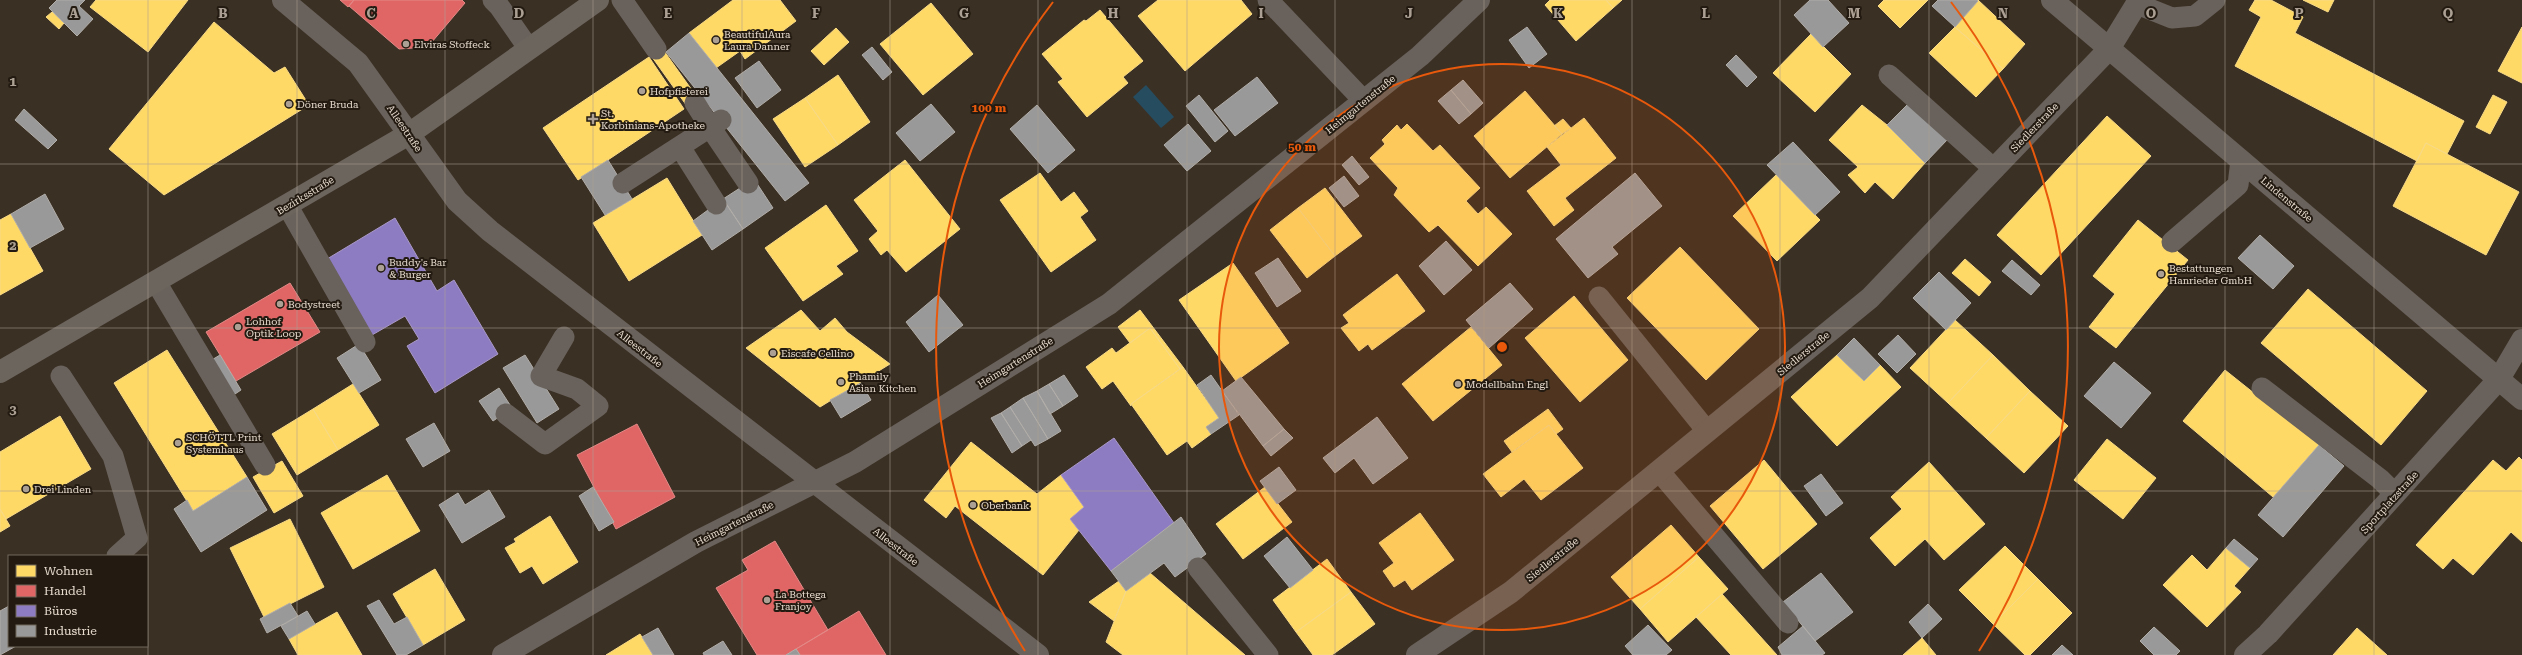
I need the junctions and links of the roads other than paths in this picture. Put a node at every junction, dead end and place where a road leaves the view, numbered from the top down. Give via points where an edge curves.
1 (283, 0) edge
2 (493, 0) edge
3 (598, 0) edge
4 (622, 0) edge
5 (1268, 0) edge
6 (1479, 0) edge
7 (2052, 0) edge
8 (2215, 0) edge
9 (2138, 2) edge
10 (529, 49) junction
11 (656, 49) dead end
12 (2109, 49) junction
13 (1889, 75) dead end
14 (1364, 101) junction
15 (695, 104) dead end
16 (715, 124) junction
17 (409, 134) junction
18 (680, 147) junction
19 (2241, 160) junction
20 (1994, 169) junction
21 (623, 183) dead end
22 (748, 183) dead end
23 (716, 204) dead end
24 (287, 205) junction
25 (2172, 242) dead end
26 (156, 282) junction
27 (1599, 297) dead end
28 (564, 337) dead end
29 (2522, 340) edge
30 (365, 342) dead end
31 (0, 372) edge
32 (61, 376) dead end
33 (2500, 379) junction
34 (2262, 388) dead end
35 (2522, 399) edge
36 (506, 414) dead end
37 (1707, 432) junction
38 (265, 465) dead end
39 (1665, 466) junction
40 (813, 482) junction
41 (2395, 494) junction
42 (118, 555) edge
43 (1198, 568) dead end
44 (1785, 601) dead end
45 (1788, 623) dead end
46 (503, 655) edge
47 (1038, 655) edge
48 (1268, 655) edge
49 (1417, 655) edge
50 (2245, 655) edge

1 - 17 street, Alleestraße via 358,63
2 - 10 lane
3 - 10 street, Bezirksstraße
4 - 11 lane
5 - 14 lane
6 - 14 street, Heimgartenstraße via 1420,56
7 - 12 street, Lindenstraße
8 - 9 lane via 2195,16 2172,18
9 - 12 street, Siedlerstraße
10 - 17 street, Bezirksstraße
12 - 19 street, Lindenstraße
12 - 20 street, Siedlerstraße
13 - 20 lane
14 - 40 street, Heimgartenstraße via 1109,304 855,462
15 - 16 lane
16 - 18 lane
16 - 22 lane
17 - 24 street, Bezirksstraße
17 - 40 street, Alleestraße via 457,201 490,231
18 - 21 lane
18 - 23 lane
19 - 25 lane via 2238,185
19 - 33 street, Lindenstraße
20 - 37 street, Siedlerstraße via 1870,298
24 - 26 street, Bezirksstraße
24 - 30 lane
26 - 31 street, Bezirksstraße
26 - 38 lane
27 - 37 lane
28 - 36 lane via 541,376 577,389 598,406 544,444
29 - 33 street, Sportplatzstraße
32 - 42 lane via 113,456 137,538
33 - 35 street, Lindenstraße
33 - 41 street, Sportplatzstraße
34 - 41 lane via 2380,479
37 - 39 street, Siedlerstraße
39 - 44 lane
39 - 45 lane
39 - 49 street, Siedlerstraße via 1511,592
40 - 46 street, Heimgartenstraße via 696,542
40 - 47 street, Alleestraße
41 - 50 street, Sportplatzstraße via 2268,634
43 - 48 lane

